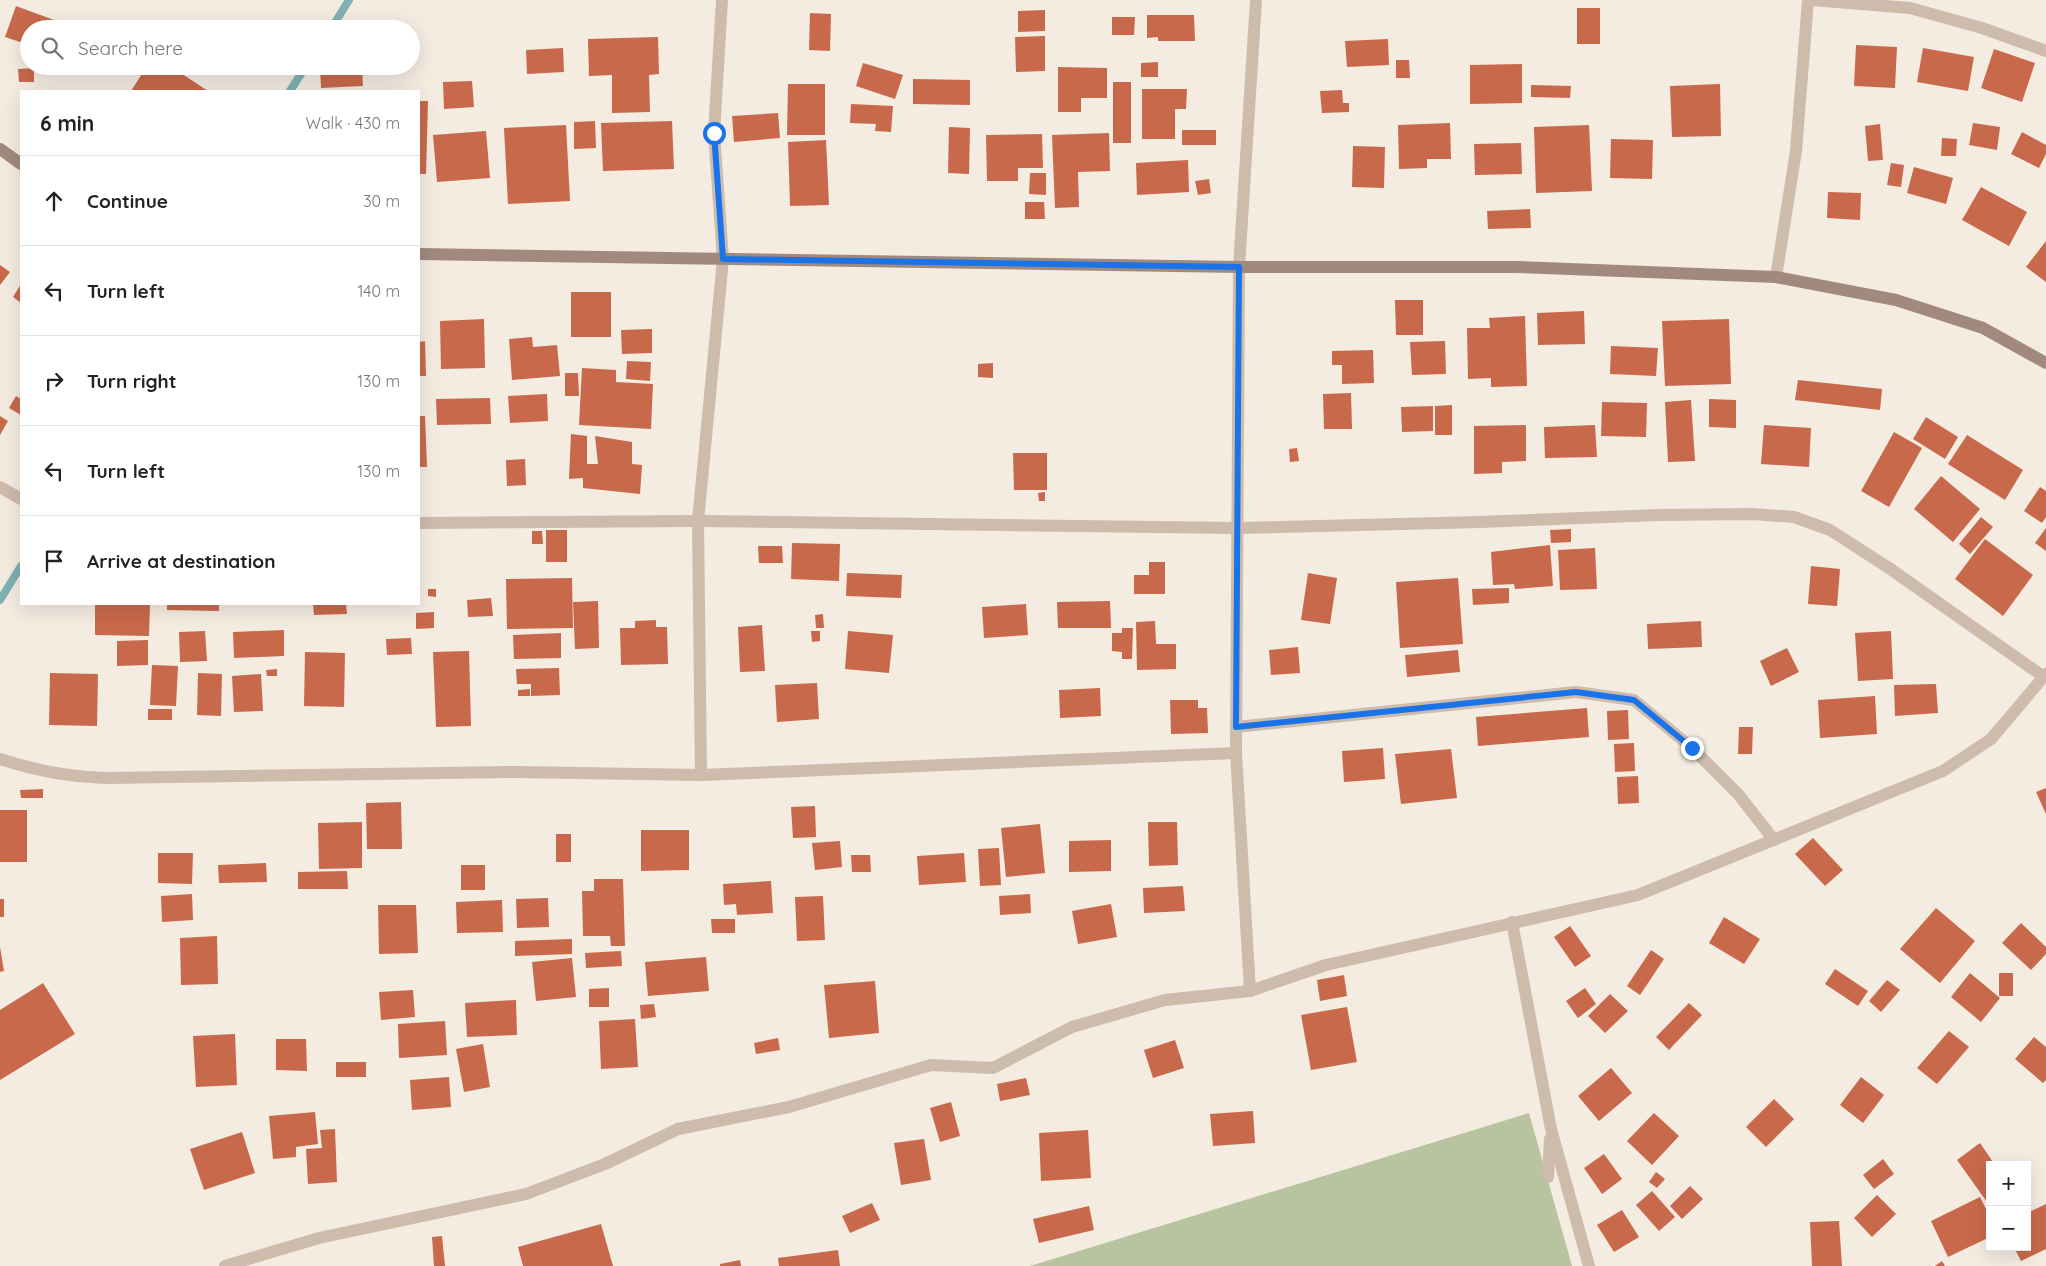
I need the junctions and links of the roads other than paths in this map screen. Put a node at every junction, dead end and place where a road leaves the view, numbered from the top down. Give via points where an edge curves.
1 (722, 0) edge
2 (1256, 0) edge
3 (1808, 0) edge
4 (1812, 0) edge
5 (2046, 51) edge
6 (0, 149) edge
7 (20, 163) edge
8 (420, 254) edge
9 (723, 259) junction
10 (1239, 267) junction
11 (1776, 277) junction
12 (2046, 363) edge
13 (0, 487) edge
14 (20, 498) edge
15 (698, 521) junction
16 (420, 523) edge
17 (1237, 528) junction
18 (2045, 676) edge
19 (1236, 727) junction
20 (1236, 753) junction
21 (0, 759) edge
22 (701, 775) junction
23 (1774, 840) junction
24 (1512, 922) junction
25 (1250, 991) junction
26 (1551, 1130) junction
27 (1548, 1177) dead end
28 (225, 1266) edge
29 (1589, 1266) edge

1 - 9 street via 714,133
2 - 10 street
3 - 11 street via 1796,151
4 - 5 street via 1910,8 1982,28
6 - 7 street
8 - 9 street
9 - 10 street
9 - 15 street
10 - 11 street via 1517,268
10 - 17 street
11 - 12 street via 1896,300 1983,328
13 - 14 street
15 - 16 street
15 - 17 street
15 - 22 street
17 - 18 street via 1658,515 1794,517 1830,530
17 - 19 street
18 - 23 street via 1991,739 1943,771
19 - 20 street
19 - 23 street via 1576,692 1634,700 1692,748 1738,794
20 - 22 street
20 - 25 street
21 - 22 street via 72,777 107,778 516,772
23 - 24 street via 1638,895
24 - 25 street via 1326,965
24 - 26 street
25 - 28 street via 1165,1000 1072,1027 993,1068 931,1065 788,1107 678,1130 606,1164 526,1194 319,1238
26 - 27 street
26 - 29 street

